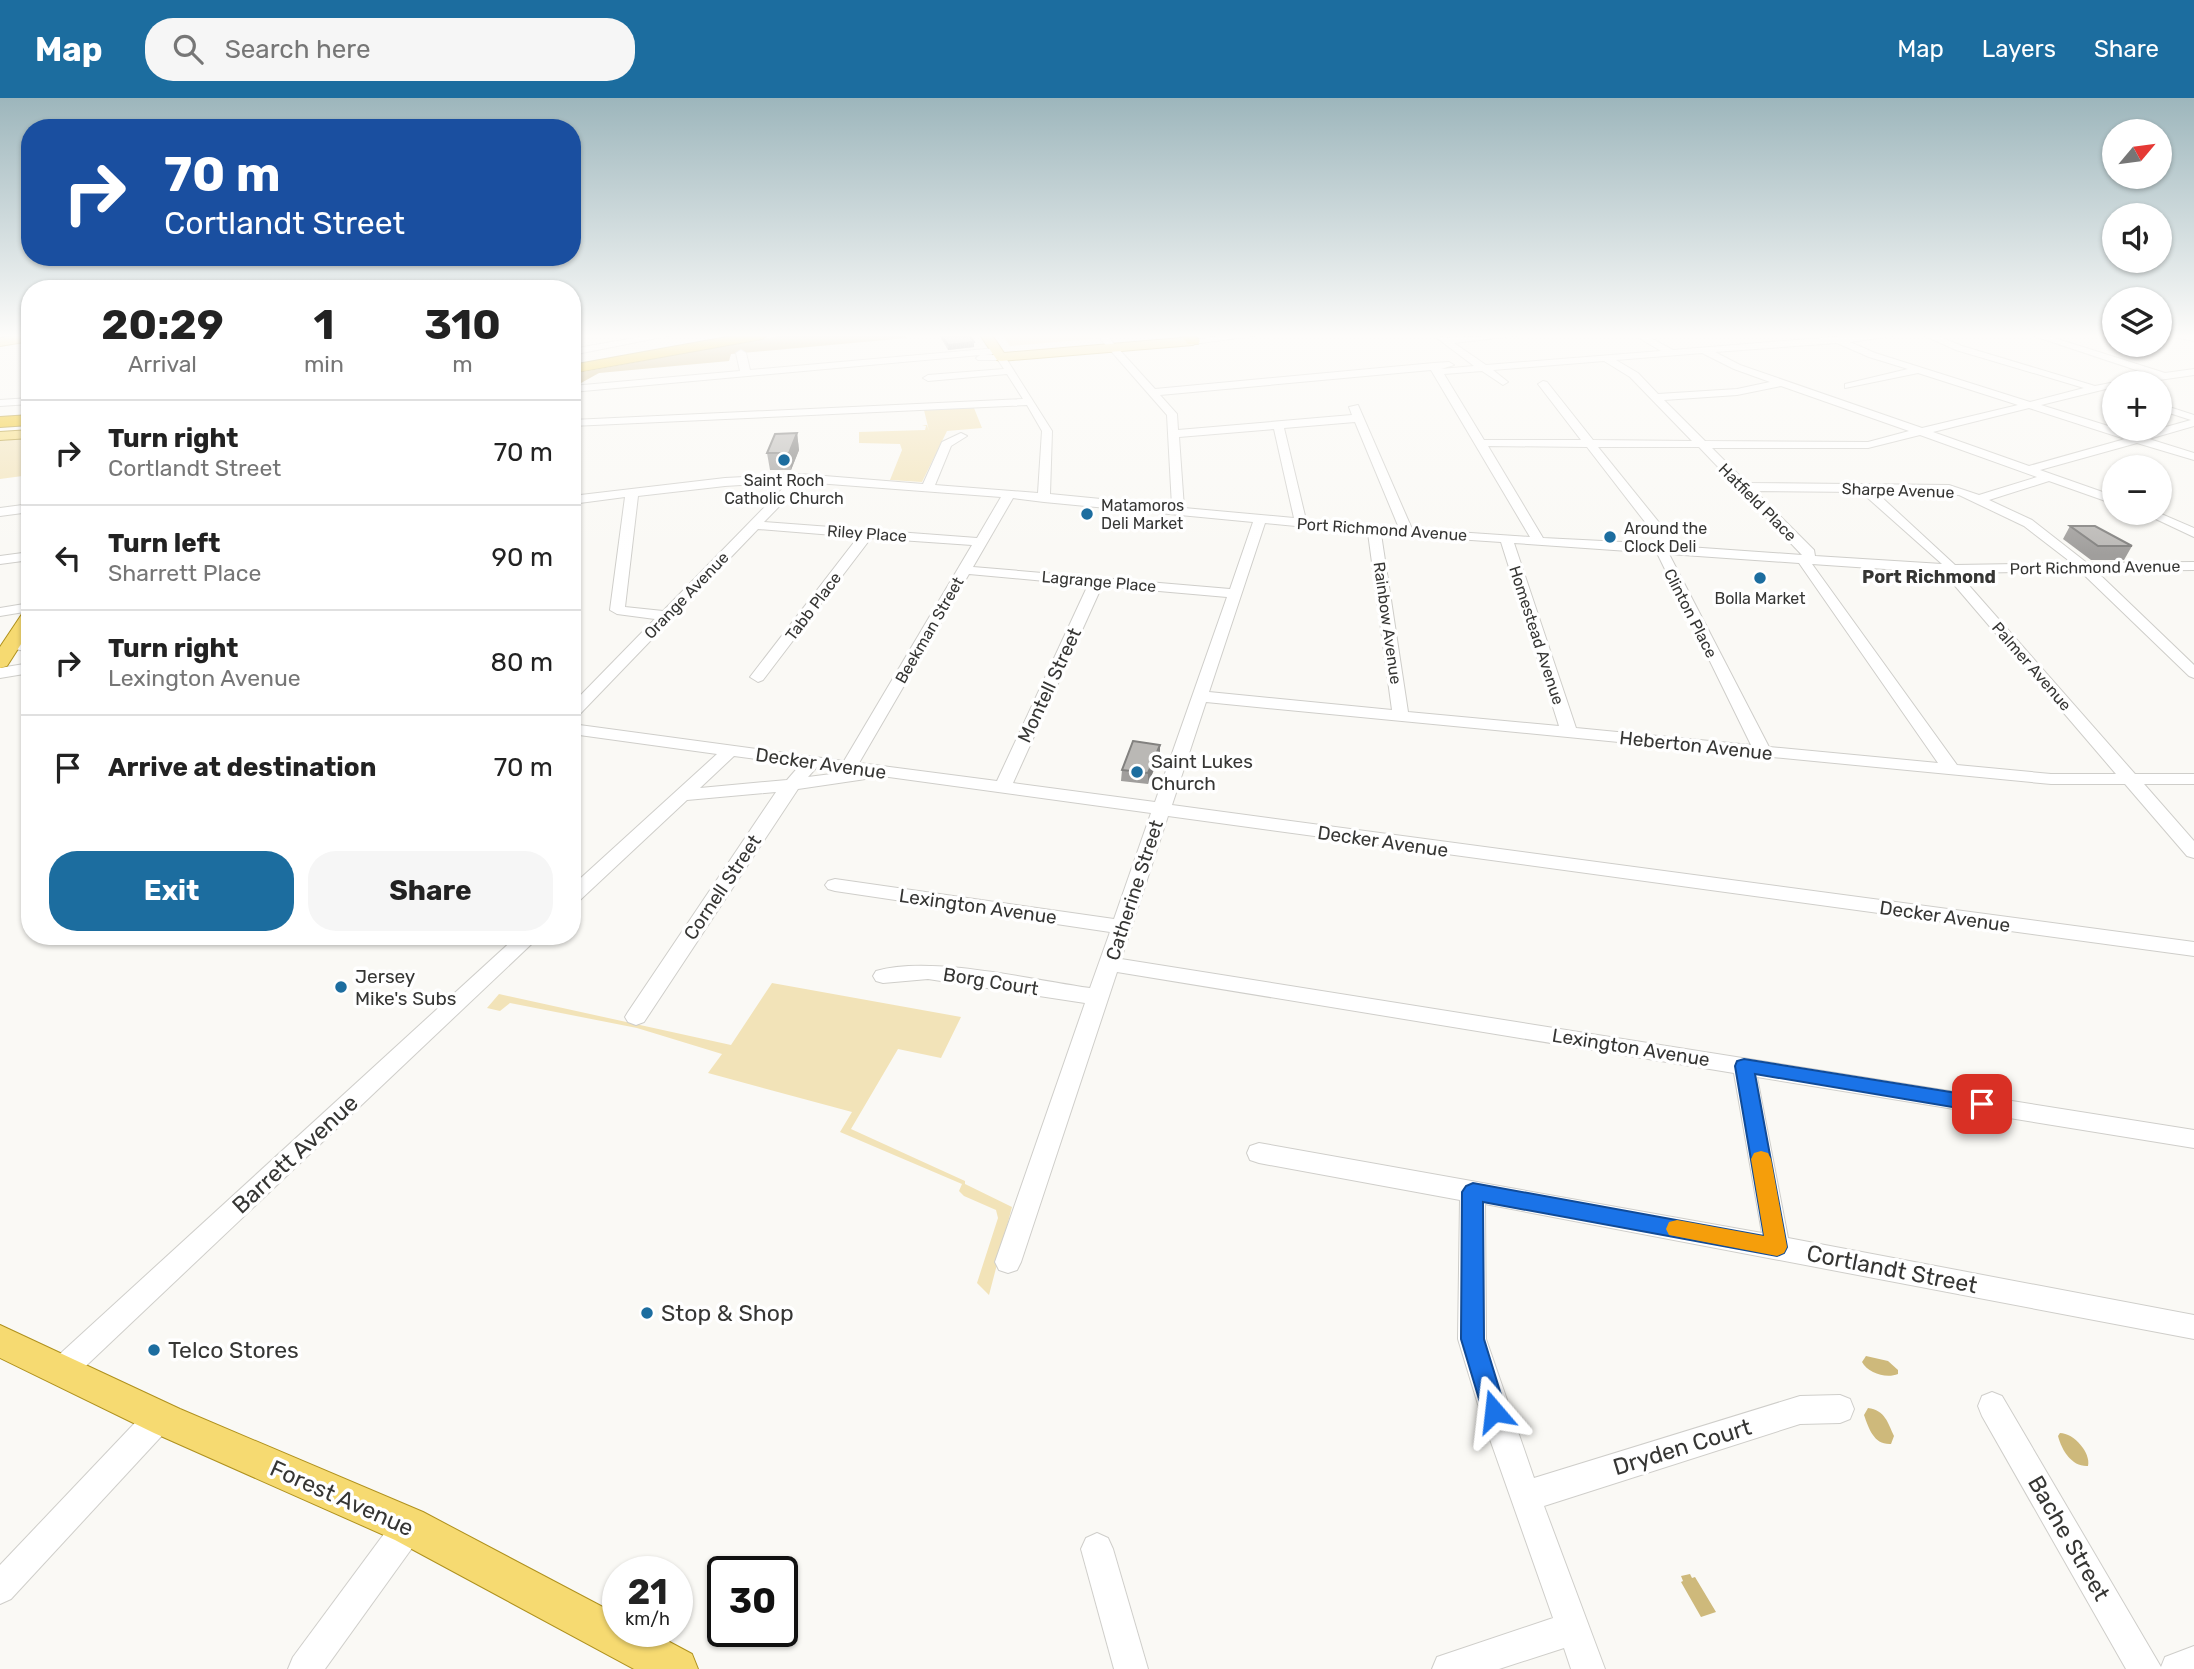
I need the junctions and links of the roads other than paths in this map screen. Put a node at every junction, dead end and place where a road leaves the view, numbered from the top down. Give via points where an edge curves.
1 (885, 408) edge
2 (1034, 408) edge
3 (1167, 408) edge
4 (1459, 408) edge
5 (1562, 408) edge
6 (1666, 408) edge
7 (1853, 408) edge
8 (2017, 408) edge
9 (2040, 408) edge
10 (2172, 412) edge
11 (21, 413) edge
12 (0, 414) edge
13 (2194, 420) edge
14 (21, 421) edge
15 (0, 422) edge
16 (581, 422) edge
17 (1278, 424) junction
18 (2172, 427) edge
19 (2102, 428) edge
20 (1920, 432) junction
21 (1174, 434) junction
22 (21, 435) edge
23 (0, 436) edge
24 (961, 436) dead end
25 (2129, 441) edge
26 (2142, 441) edge
27 (1480, 443) junction
28 (1590, 444) junction
29 (1701, 444) junction
30 (2194, 457) edge
31 (2027, 470) junction
32 (2049, 477) junction
33 (800, 478) junction
34 (1742, 487) junction
35 (928, 488) junction
36 (1864, 488) junction
37 (632, 493) junction
38 (1009, 494) junction
39 (2102, 496) edge
40 (1044, 498) junction
41 (581, 499) edge
42 (1978, 499) junction
43 (21, 509) edge
44 (1178, 511) junction
45 (0, 512) edge
46 (1260, 519) junction
47 (1301, 523) junction
48 (2172, 523) edge
49 (754, 525) junction
50 (1374, 530) junction
51 (1407, 532) junction
52 (2194, 533) edge
53 (867, 534) junction
54 (1506, 538) junction
55 (1539, 541) junction
56 (981, 542) junction
57 (1665, 549) junction
58 (21, 557) edge
59 (1806, 559) junction
60 (0, 560) edge
61 (2194, 566) edge
62 (2084, 567) junction
63 (964, 569) junction
64 (1950, 569) junction
65 (1097, 581) junction
66 (1233, 593) junction
67 (21, 608) edge
68 (0, 612) edge
69 (666, 616) junction
70 (20, 646) edge
71 (0, 662) edge
72 (21, 670) edge
73 (0, 673) edge
74 (2194, 673) edge
75 (758, 677) dead end
76 (1198, 696) junction
77 (581, 704) edge
78 (1401, 716) junction
79 (581, 730) edge
80 (1569, 732) junction
81 (731, 750) junction
82 (1763, 751) junction
83 (813, 761) junction
84 (849, 766) junction
85 (1951, 769) junction
86 (878, 772) junction
87 (2130, 779) junction
88 (2194, 779) edge
89 (790, 785) junction
90 (1002, 789) junction
91 (683, 795) junction
92 (1160, 810) junction
93 (2194, 852) edge
94 (835, 886) dead end
95 (581, 889) edge
96 (1122, 928) junction
97 (520, 945) edge
98 (2194, 949) edge
99 (1110, 964) junction
100 (883, 976) dead end
101 (1098, 998) junction
102 (636, 1017) dead end
103 (1744, 1066) junction
104 (2194, 1139) edge
105 (1259, 1153) dead end
106 (1473, 1192) junction
107 (1777, 1247) junction
108 (1008, 1262) dead end
109 (2194, 1326) edge
110 (0, 1341) edge
111 (60, 1372) junction
112 (1992, 1406) dead end
113 (1840, 1409) dead end
114 (159, 1418) junction
115 (1526, 1496) junction
116 (409, 1526) junction
117 (1097, 1549) dead end
118 (0, 1588) edge
119 (1573, 1628) junction
120 (2194, 1663) edge
121 (306, 1669) edge
122 (677, 1669) edge
123 (1130, 1669) edge
124 (1449, 1669) edge
125 (1588, 1669) edge
126 (2146, 1669) edge
127 (2177, 1669) edge

1 - 16 street
2 - 40 street via 1047,430
3 - 21 street
4 - 27 street
5 - 28 street, Clinton Place
6 - 29 street, Hatfield Place
7 - 20 street
8 - 20 street
9 - 19 street
10 - 13 street
11 - 12 highway
13 - 18 street
14 - 15 highway
17 - 21 street
17 - 47 street
17 - 51 street via 1357,412
20 - 29 street via 1868,444
20 - 31 street
21 - 44 street
22 - 23 main road
24 - 35 street via 946,444
25 - 31 street
26 - 30 street
27 - 28 street
27 - 55 street
28 - 29 street
28 - 57 street, Clinton Place via 1666,540
29 - 34 street, Hatfield Place
31 - 32 street
32 - 39 street
32 - 42 street, Sharpe Avenue
33 - 35 street, Port Richmond Avenue
33 - 37 street, Port Richmond Avenue
33 - 49 street, Orange Avenue
34 - 36 street, Sharpe Avenue
34 - 59 street, Hatfield Place via 1809,553
35 - 38 street, Port Richmond Avenue
36 - 42 street, Sharpe Avenue via 1949,489
36 - 64 street, Palmer Avenue
37 - 41 street, Port Richmond Avenue
37 - 69 street via 617,610
38 - 40 street, Port Richmond Avenue
38 - 56 street, Beekman Street
40 - 44 street, Port Richmond Avenue
42 - 62 street via 2028,523
43 - 45 street
44 - 46 street, Port Richmond Avenue
46 - 47 street, Port Richmond Avenue
46 - 66 street, Catherine Street
47 - 50 street, Port Richmond Avenue
48 - 52 street
49 - 53 street, Riley Place
49 - 69 street, Orange Avenue
50 - 51 street, Port Richmond Avenue
50 - 78 street, Rainbow Avenue
51 - 54 street, Port Richmond Avenue
53 - 56 street, Riley Place
53 - 75 street, Tabb Place
54 - 55 street, Port Richmond Avenue
54 - 80 street, Homestead Avenue
55 - 57 street, Port Richmond Avenue
56 - 63 street, Beekman Street
57 - 59 street, Port Richmond Avenue
57 - 82 street, Clinton Place via 1662,555
58 - 60 street
59 - 64 street, Port Richmond Avenue
59 - 85 street, Hatfield Place via 1805,565
61 - 62 street, Port Richmond Avenue
62 - 64 street, Port Richmond Avenue
62 - 74 street
63 - 65 street, Lagrange Place
63 - 84 street, Beekman Street
64 - 87 street, Palmer Avenue
65 - 66 street, Lagrange Place
65 - 90 street, Montell Street
66 - 76 street, Catherine Street
67 - 68 street
69 - 77 street, Orange Avenue
70 - 71 main road
72 - 73 street
76 - 78 street, Heberton Avenue
76 - 92 street, Catherine Street
78 - 80 street, Heberton Avenue
79 - 81 street, Decker Avenue
80 - 82 street, Heberton Avenue
81 - 83 street, Decker Avenue
81 - 91 street
82 - 85 street, Heberton Avenue
83 - 84 street, Decker Avenue
83 - 89 street, Cornell Street
84 - 86 street, Decker Avenue
85 - 87 street, Heberton Avenue via 2051,779
86 - 89 street
86 - 90 street, Decker Avenue
87 - 88 street, Heberton Avenue
87 - 93 street, Palmer Avenue
89 - 91 street
89 - 102 street, Cornell Street
90 - 92 street, Decker Avenue
91 - 95 street
92 - 96 street, Catherine Street
92 - 98 street, Decker Avenue
94 - 96 street, Lexington Avenue
96 - 99 street, Catherine Street
97 - 111 street, Barrett Avenue
99 - 101 street, Catherine Street
99 - 103 street, Lexington Avenue
100 - 101 street, Borg Court via 928,972
101 - 108 street, Catherine Street
103 - 104 street, Lexington Avenue
103 - 107 street
105 - 106 street, Cortlandt Street
106 - 107 street, Cortlandt Street
106 - 115 street via 1472,1339
107 - 109 street, Cortlandt Street
110 - 111 main road, Forest Avenue
111 - 114 main road, Forest Avenue
112 - 126 street, Bache Street
113 - 115 street, Dryden Court via 1800,1410
114 - 116 main road, Forest Avenue
114 - 118 street
115 - 119 street
116 - 121 street
116 - 122 main road, Forest Avenue
117 - 123 street
119 - 124 street
119 - 125 street
120 - 127 street

